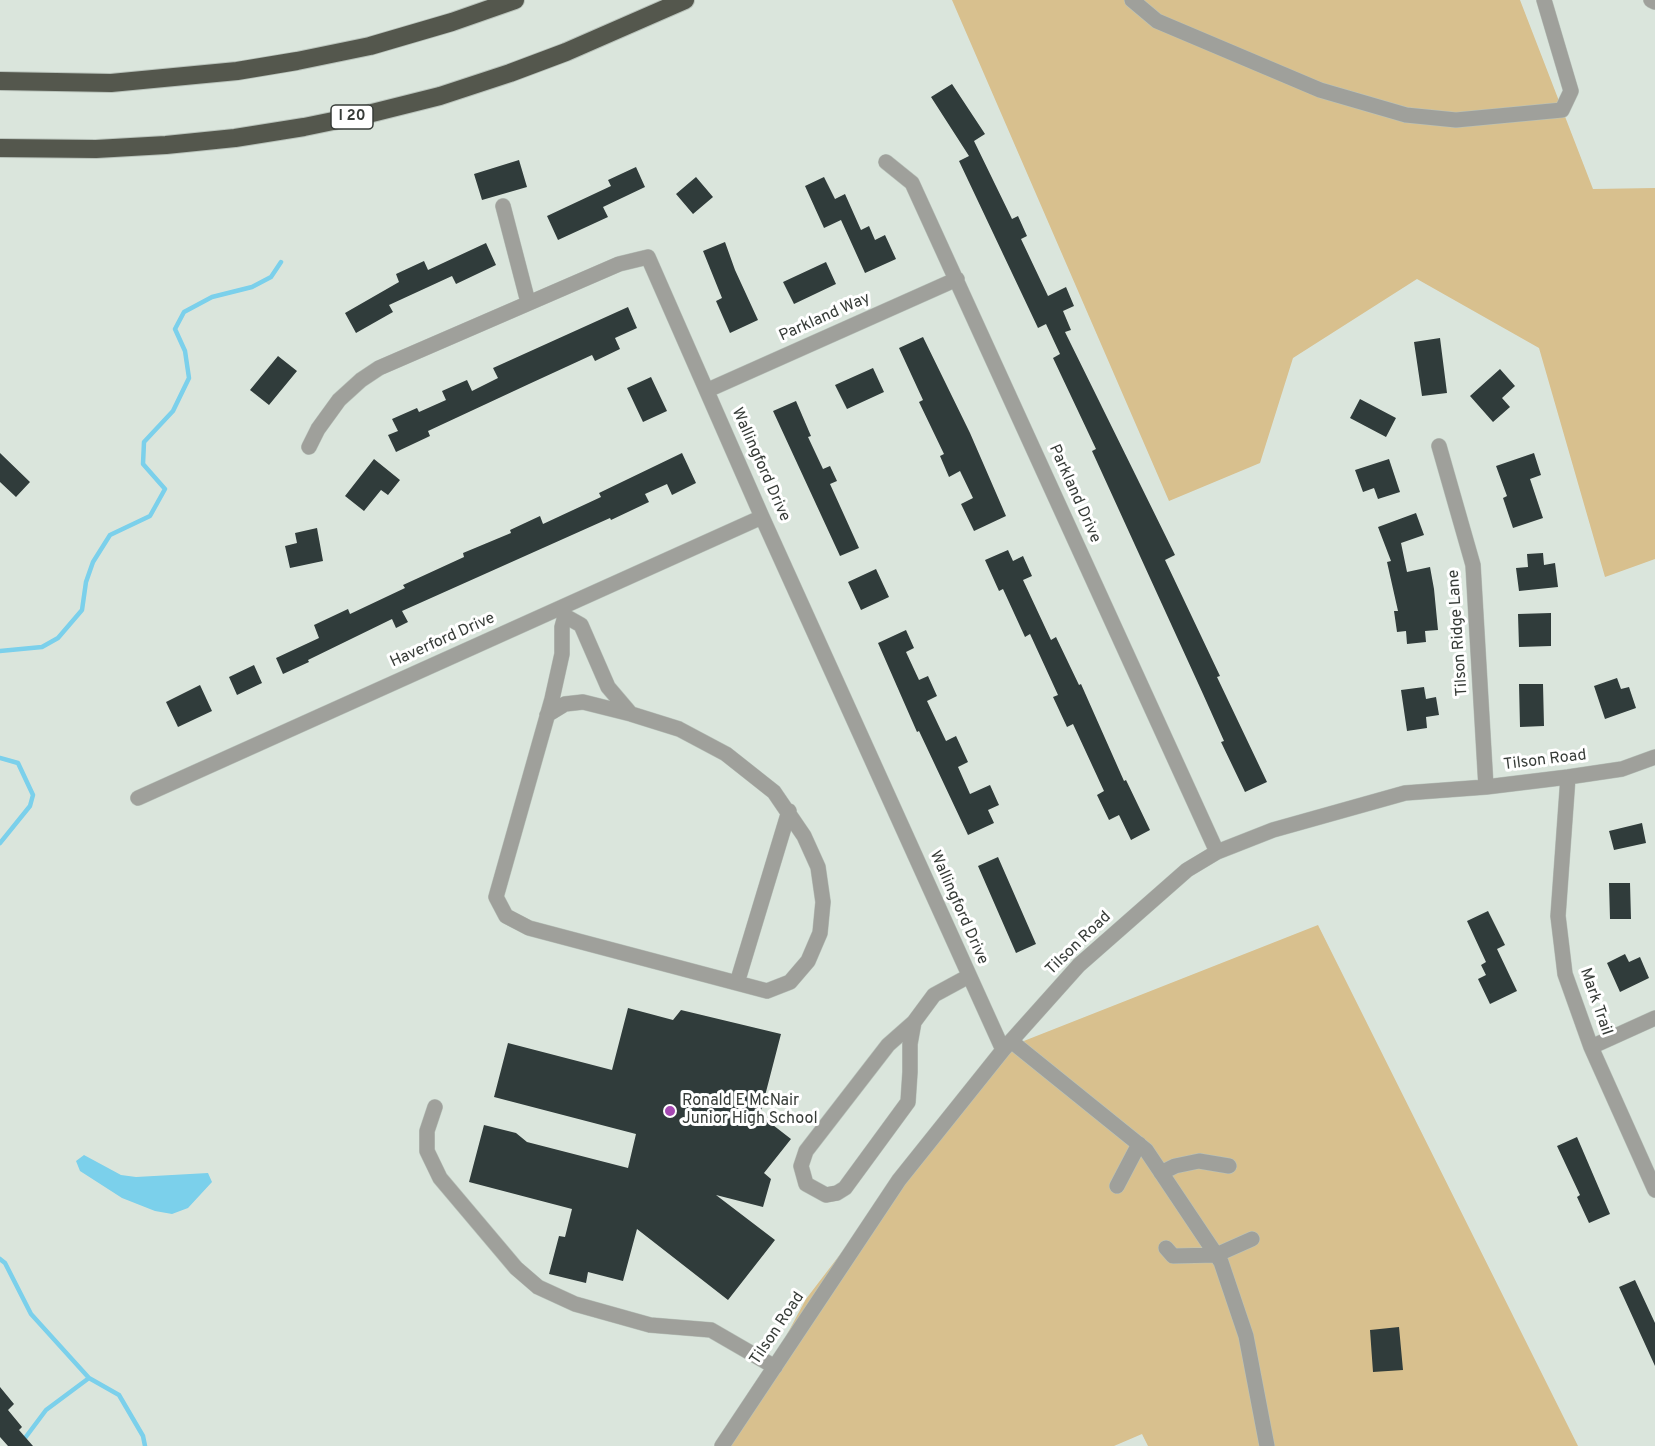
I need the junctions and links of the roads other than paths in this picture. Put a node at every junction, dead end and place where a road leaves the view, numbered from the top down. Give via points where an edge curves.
1 (515, 0) edge
2 (685, 0) edge
3 (1132, 0) edge
4 (1544, 0) edge
5 (1651, 0) edge
6 (1655, 2) edge
7 (0, 81) edge
8 (0, 148) edge
9 (886, 162) dead end
10 (502, 206) dead end
11 (957, 279) junction
12 (528, 302) junction
13 (708, 390) junction
14 (1439, 446) dead end
15 (309, 447) dead end
16 (762, 517) junction
17 (562, 612) junction
18 (631, 714) junction
19 (547, 716) junction
20 (1655, 757) edge
21 (1568, 777) junction
22 (1486, 787) junction
23 (138, 798) dead end
24 (789, 811) junction
25 (1217, 852) junction
26 (969, 976) junction
27 (737, 983) junction
28 (1655, 1018) edge
29 (914, 1022) junction
30 (1007, 1045) junction
31 (1591, 1047) junction
32 (435, 1107) dead end
33 (1139, 1144) junction
34 (1229, 1166) dead end
35 (1161, 1173) junction
36 (1117, 1186) dead end
37 (1655, 1190) edge
38 (1252, 1239) dead end
39 (1166, 1248) dead end
40 (1216, 1255) junction
41 (775, 1367) junction
42 (722, 1446) edge
43 (1267, 1446) edge

1 - 7 highway via 380,43 297,61 111,83
2 - 8 highway, I 20 via 510,73 372,113 258,134 166,145
3 - 4 street via 1157,21 1320,90 1406,116 1456,120 1562,110 1571,91
5 - 6 street
9 - 11 street, Parkland Drive via 912,183
10 - 12 street
11 - 13 street, Parkland Way
11 - 25 street, Parkland Drive
12 - 13 street, Wallingford Drive via 620,264 648,257
12 - 15 street, Wallingford Drive via 361,380 339,400
13 - 16 street, Wallingford Drive
14 - 22 street, Tilson Ridge Lane via 1473,565
16 - 17 street, Haverford Drive
16 - 26 street, Wallingford Drive
17 - 18 street via 580,625 608,687
17 - 19 street via 562,654
17 - 23 street, Haverford Drive
18 - 19 street via 584,702 565,704
18 - 24 street via 679,729 726,754 774,792
19 - 27 street via 496,897 506,916 529,928
20 - 21 street, Tilson Road via 1622,769
21 - 22 street, Tilson Road
21 - 31 street, Mark Trail via 1558,916 1565,974
22 - 25 street, Tilson Road via 1405,793 1273,830
24 - 27 street
24 - 27 street via 818,867 823,902 820,933 808,961 790,982 767,991
25 - 30 street, Tilson Road via 1187,870 1079,964
26 - 29 street via 934,995
26 - 30 street, Wallingford Drive
28 - 31 street
29 - 29 street via 888,1045 806,1151 801,1166 806,1184 826,1195 846,1188 908,1102
30 - 33 street
30 - 41 street, Tilson Road via 899,1180
31 - 37 street, Mark Trail
32 - 41 street via 427,1131 426,1151 440,1178 516,1268 538,1287 575,1304 651,1325 711,1330
33 - 35 street
33 - 36 street
34 - 35 street via 1199,1161
35 - 40 street
38 - 40 street
39 - 40 street via 1173,1256
40 - 43 street via 1246,1336
41 - 42 street, Tilson Road

